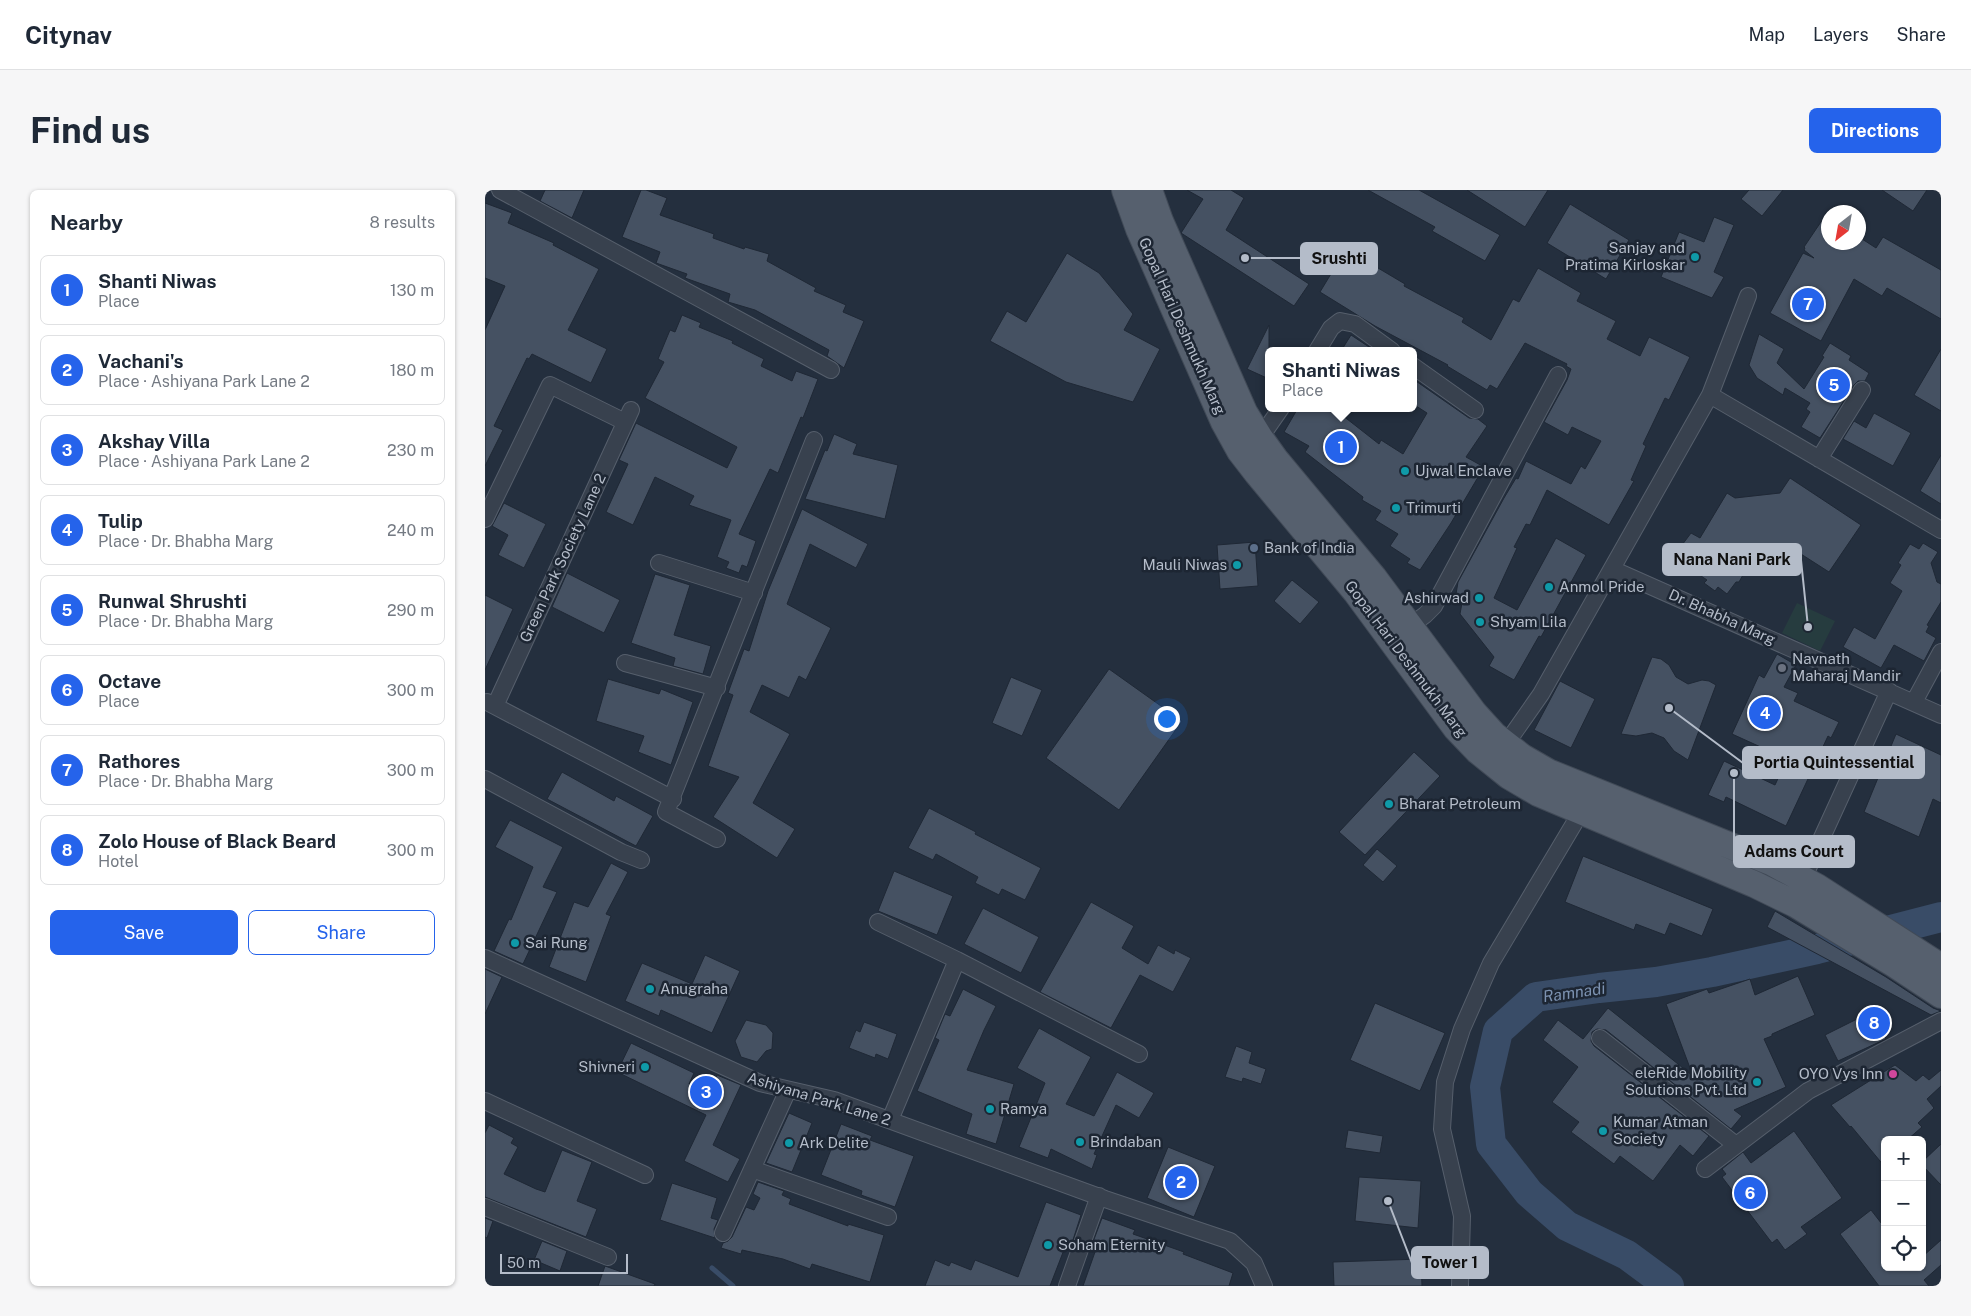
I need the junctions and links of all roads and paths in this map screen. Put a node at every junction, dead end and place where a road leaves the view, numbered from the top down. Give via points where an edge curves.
1 (500, 190) edge
2 (1125, 190) edge
3 (1149, 190) edge
4 (1748, 296) dead end
5 (1319, 347) edge
6 (1387, 347) edge
7 (1417, 369) edge
8 (831, 370) dead end
9 (1558, 375) dead end
10 (1862, 390) dead end
11 (1710, 395) junction
12 (1475, 410) dead end
13 (1276, 412) edge
14 (1247, 433) junction
15 (814, 440) dead end
16 (1819, 459) junction
17 (485, 519) edge
18 (1941, 530) edge
19 (659, 564) dead end
20 (1611, 569) junction
21 (754, 593) junction
22 (1410, 626) junction
23 (1941, 652) edge
24 (625, 663) dead end
25 (1426, 668) junction
26 (717, 688) junction
27 (1889, 691) junction
28 (1914, 702) junction
29 (490, 703) edge
30 (1941, 715) edge
31 (1505, 744) junction
32 (485, 779) edge
33 (673, 799) junction
34 (1581, 812) junction
35 (717, 839) dead end
36 (641, 860) dead end
37 (1810, 883) junction
38 (878, 922) dead end
39 (485, 958) edge
40 (957, 960) junction
41 (1941, 967) edge
42 (1941, 995) edge
43 (1941, 1021) edge
44 (1600, 1038) dead end
45 (1139, 1054) dead end
46 (788, 1090) junction
47 (485, 1101) edge
48 (890, 1120) junction
49 (1736, 1146) junction
50 (752, 1169) junction
51 (1705, 1169) dead end
52 (645, 1175) dead end
53 (1102, 1198) junction
54 (485, 1207) edge
55 (888, 1217) dead end
56 (723, 1234) dead end
57 (608, 1258) dead end
58 (1067, 1286) edge
59 (1264, 1286) edge
60 (1460, 1286) edge

1 - 8 street
2 - 14 main road, Gopal Hari Deshmukh Marg via 1224,422
3 - 14 main road, Gopal Hari Deshmukh Marg
4 - 11 street
5 - 6 street via 1331,328 1340,321 1355,324
7 - 12 street
9 - 22 street via 1434,606
10 - 16 street
11 - 16 street
11 - 20 street
13 - 14 street
14 - 22 main road, Gopal Hari Deshmukh Marg via 1374,578
14 - 25 main road, Gopal Hari Deshmukh Marg via 1257,473 1356,592
15 - 21 street
16 - 18 street
17 - 29 street, Green Park Society Lane 2 via 550,385 628,416
19 - 21 street
20 - 27 street, Dr. Bhabha Marg
20 - 31 street via 1541,694
21 - 26 street
22 - 25 main road, Gopal Hari Deshmukh Marg
23 - 28 street
24 - 26 street
25 - 31 main road, Gopal Hari Deshmukh Marg
25 - 34 main road, Gopal Hari Deshmukh Marg via 1456,728 1479,751 1509,776
26 - 33 street
27 - 28 street, Dr. Bhabha Marg
27 - 37 street
28 - 30 street, Dr. Bhabha Marg
29 - 33 street
31 - 37 main road, Gopal Hari Deshmukh Marg via 1548,772 1773,863
32 - 36 street
33 - 35 street via 667,812
34 - 42 main road, Gopal Hari Deshmukh Marg via 1795,904
34 - 60 street via 1491,963 1462,1029 1445,1082 1443,1129 1462,1216
37 - 41 main road, Gopal Hari Deshmukh Marg
38 - 40 street
39 - 46 street, Ashiyana Park Lane 2 via 760,1084
40 - 45 street
40 - 48 street
43 - 49 street via 1808,1091
44 - 49 street
46 - 48 street, Ashiyana Park Lane 2 via 834,1100
46 - 50 street
47 - 52 street
48 - 53 street, Ashiyana Park Lane 2
49 - 51 street
50 - 55 street
50 - 56 street
53 - 58 street
53 - 59 street, Ashiyana Park Lane 2 via 1230,1241 1254,1263
54 - 57 street

